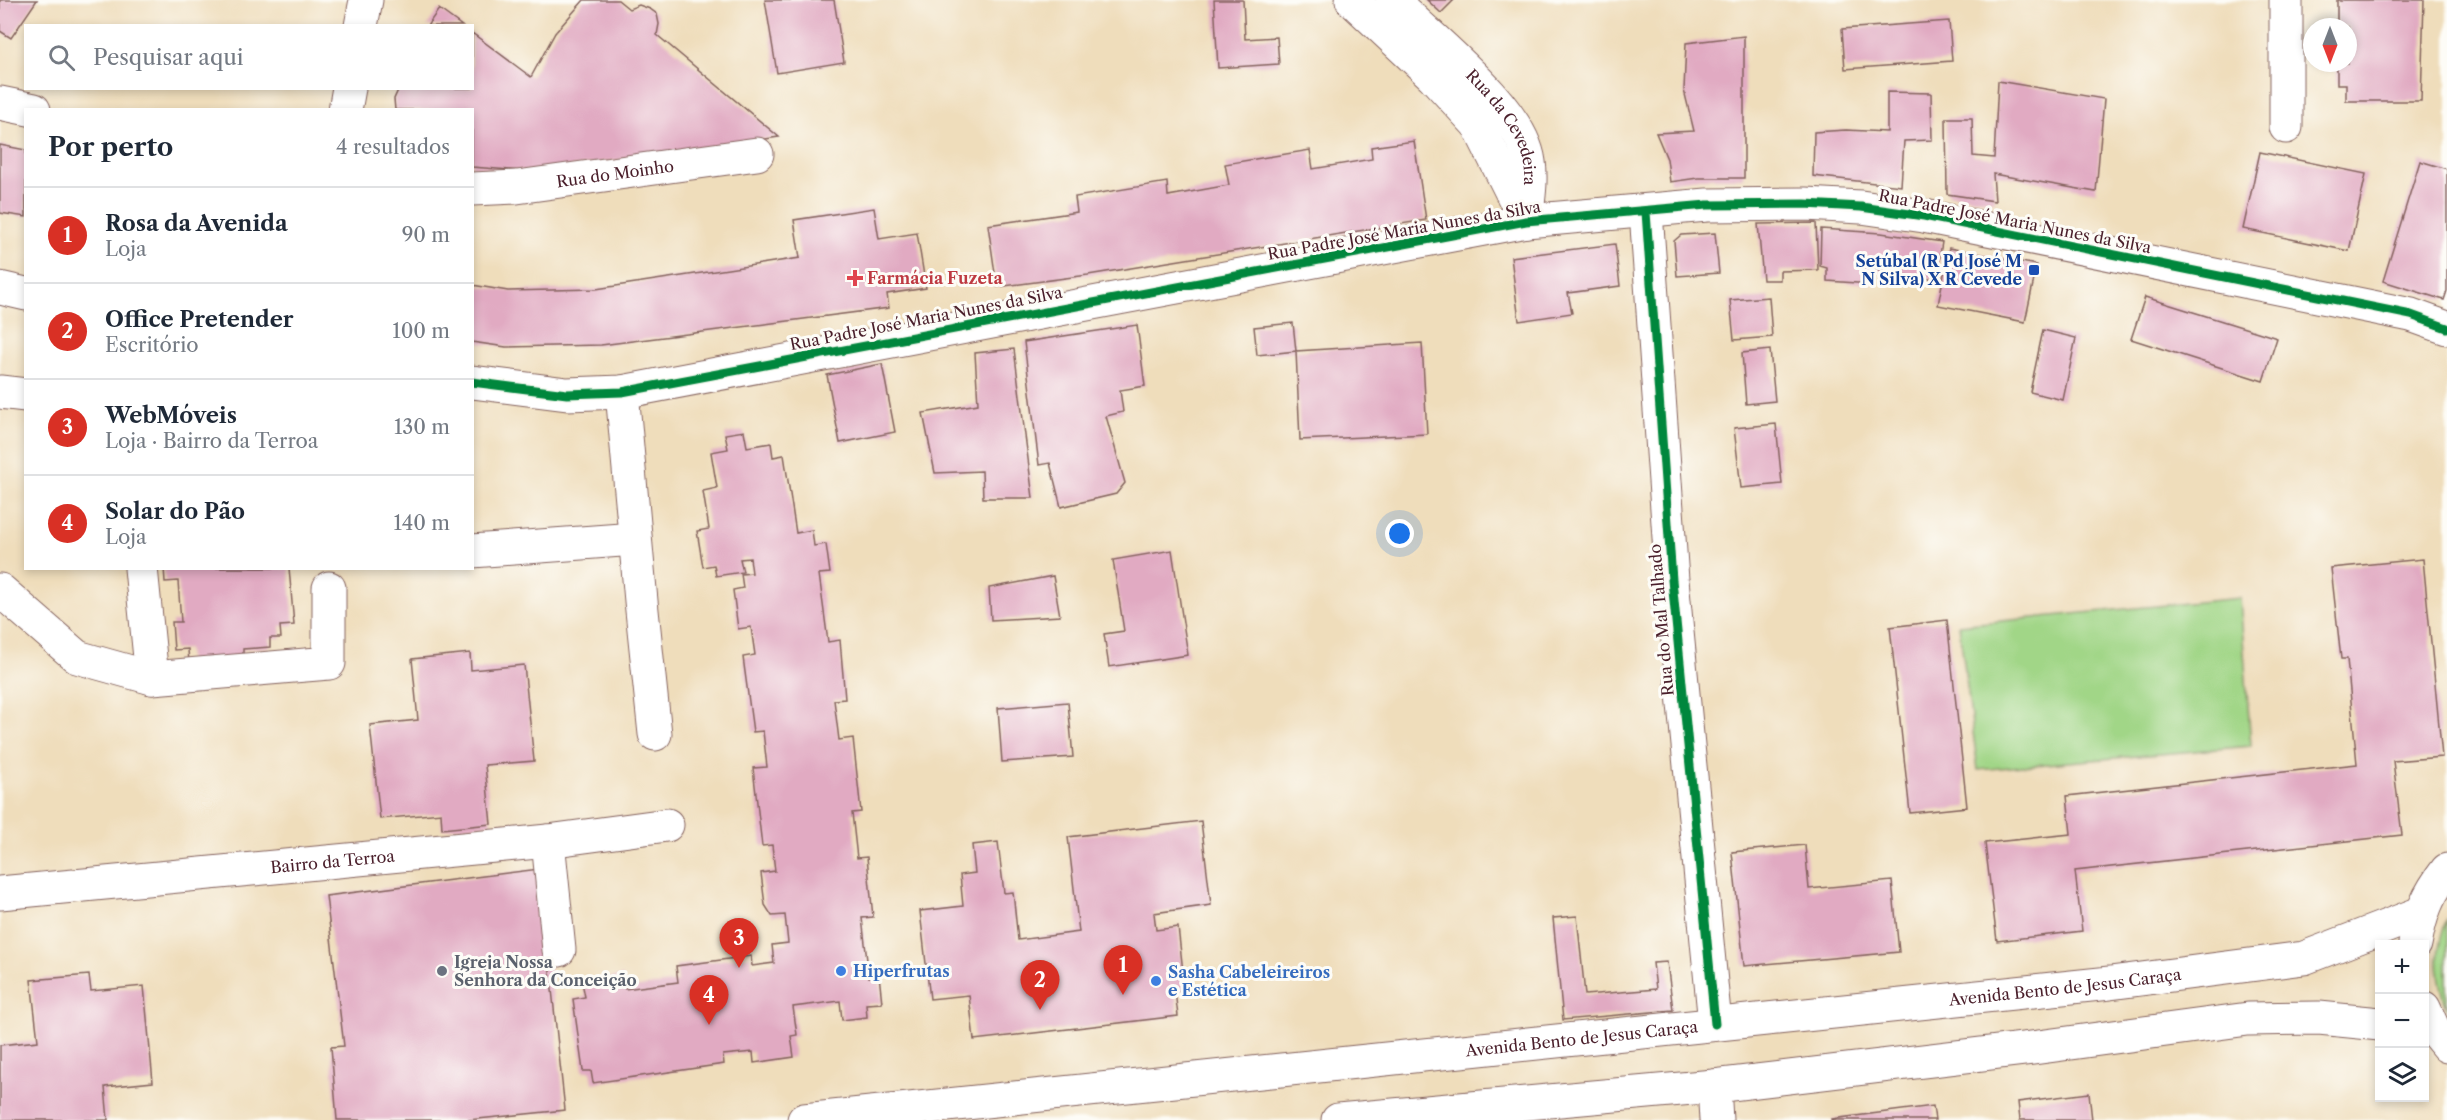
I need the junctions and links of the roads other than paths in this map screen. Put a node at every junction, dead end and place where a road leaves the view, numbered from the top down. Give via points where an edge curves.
1 (366, 0) edge
2 (1352, 0) edge
3 (1392, 0) edge
4 (2286, 0) edge
5 (361, 24) edge
6 (349, 90) edge
7 (0, 103) edge
8 (24, 108) edge
9 (345, 108) edge
10 (2286, 128) dead end
11 (757, 154) dead end
12 (474, 189) edge
13 (1646, 212) junction
14 (1526, 221) junction
15 (0, 288) edge
16 (24, 294) edge
17 (2447, 328) edge
18 (474, 382) edge
19 (0, 392) edge
20 (622, 392) junction
21 (24, 395) edge
22 (635, 539) junction
23 (474, 551) edge
24 (141, 570) edge
25 (329, 588) dead end
26 (0, 590) edge
27 (152, 678) junction
28 (655, 734) dead end
29 (667, 825) dead end
30 (548, 841) junction
31 (2447, 870) edge
32 (0, 893) edge
33 (2421, 913) junction
34 (2416, 940) edge
35 (559, 950) dead end
36 (1715, 1024) junction
37 (2375, 1024) edge
38 (1713, 1086) junction
39 (804, 1120) edge
40 (1338, 1120) edge
41 (1716, 1120) edge

1 - 5 street
2 - 14 street, Rua da Cevedeira via 1433,76 1478,125
3 - 14 street, Rua da Cevedeira via 1508,114 1530,161
4 - 10 street
6 - 9 street
7 - 8 street
11 - 12 street, Rua do Moinho via 517,187
13 - 14 street, Rua Padre José Maria Nunes da Silva
13 - 17 street, Rua Padre José Maria Nunes da Silva via 1707,205 1805,204 1924,216 2411,315
13 - 36 street, Rua do Mal Talhado via 1672,580
14 - 20 street, Rua Padre José Maria Nunes da Silva
15 - 16 street
18 - 20 street, Rua Padre José Maria Nunes da Silva via 567,394
19 - 21 street
20 - 22 street
22 - 23 street
22 - 28 street
24 - 27 street
25 - 27 street via 329,663
26 - 27 street via 77,657
29 - 30 street, Bairro da Terroa
30 - 32 street, Bairro da Terroa
30 - 35 street
31 - 33 street
33 - 34 street
33 - 36 street, Avenida Bento de Jesus Caraça via 2304,958 2110,983
36 - 39 street, Avenida Bento de Jesus Caraça
37 - 38 street via 2319,1018 2248,1019
38 - 40 street
38 - 41 street

